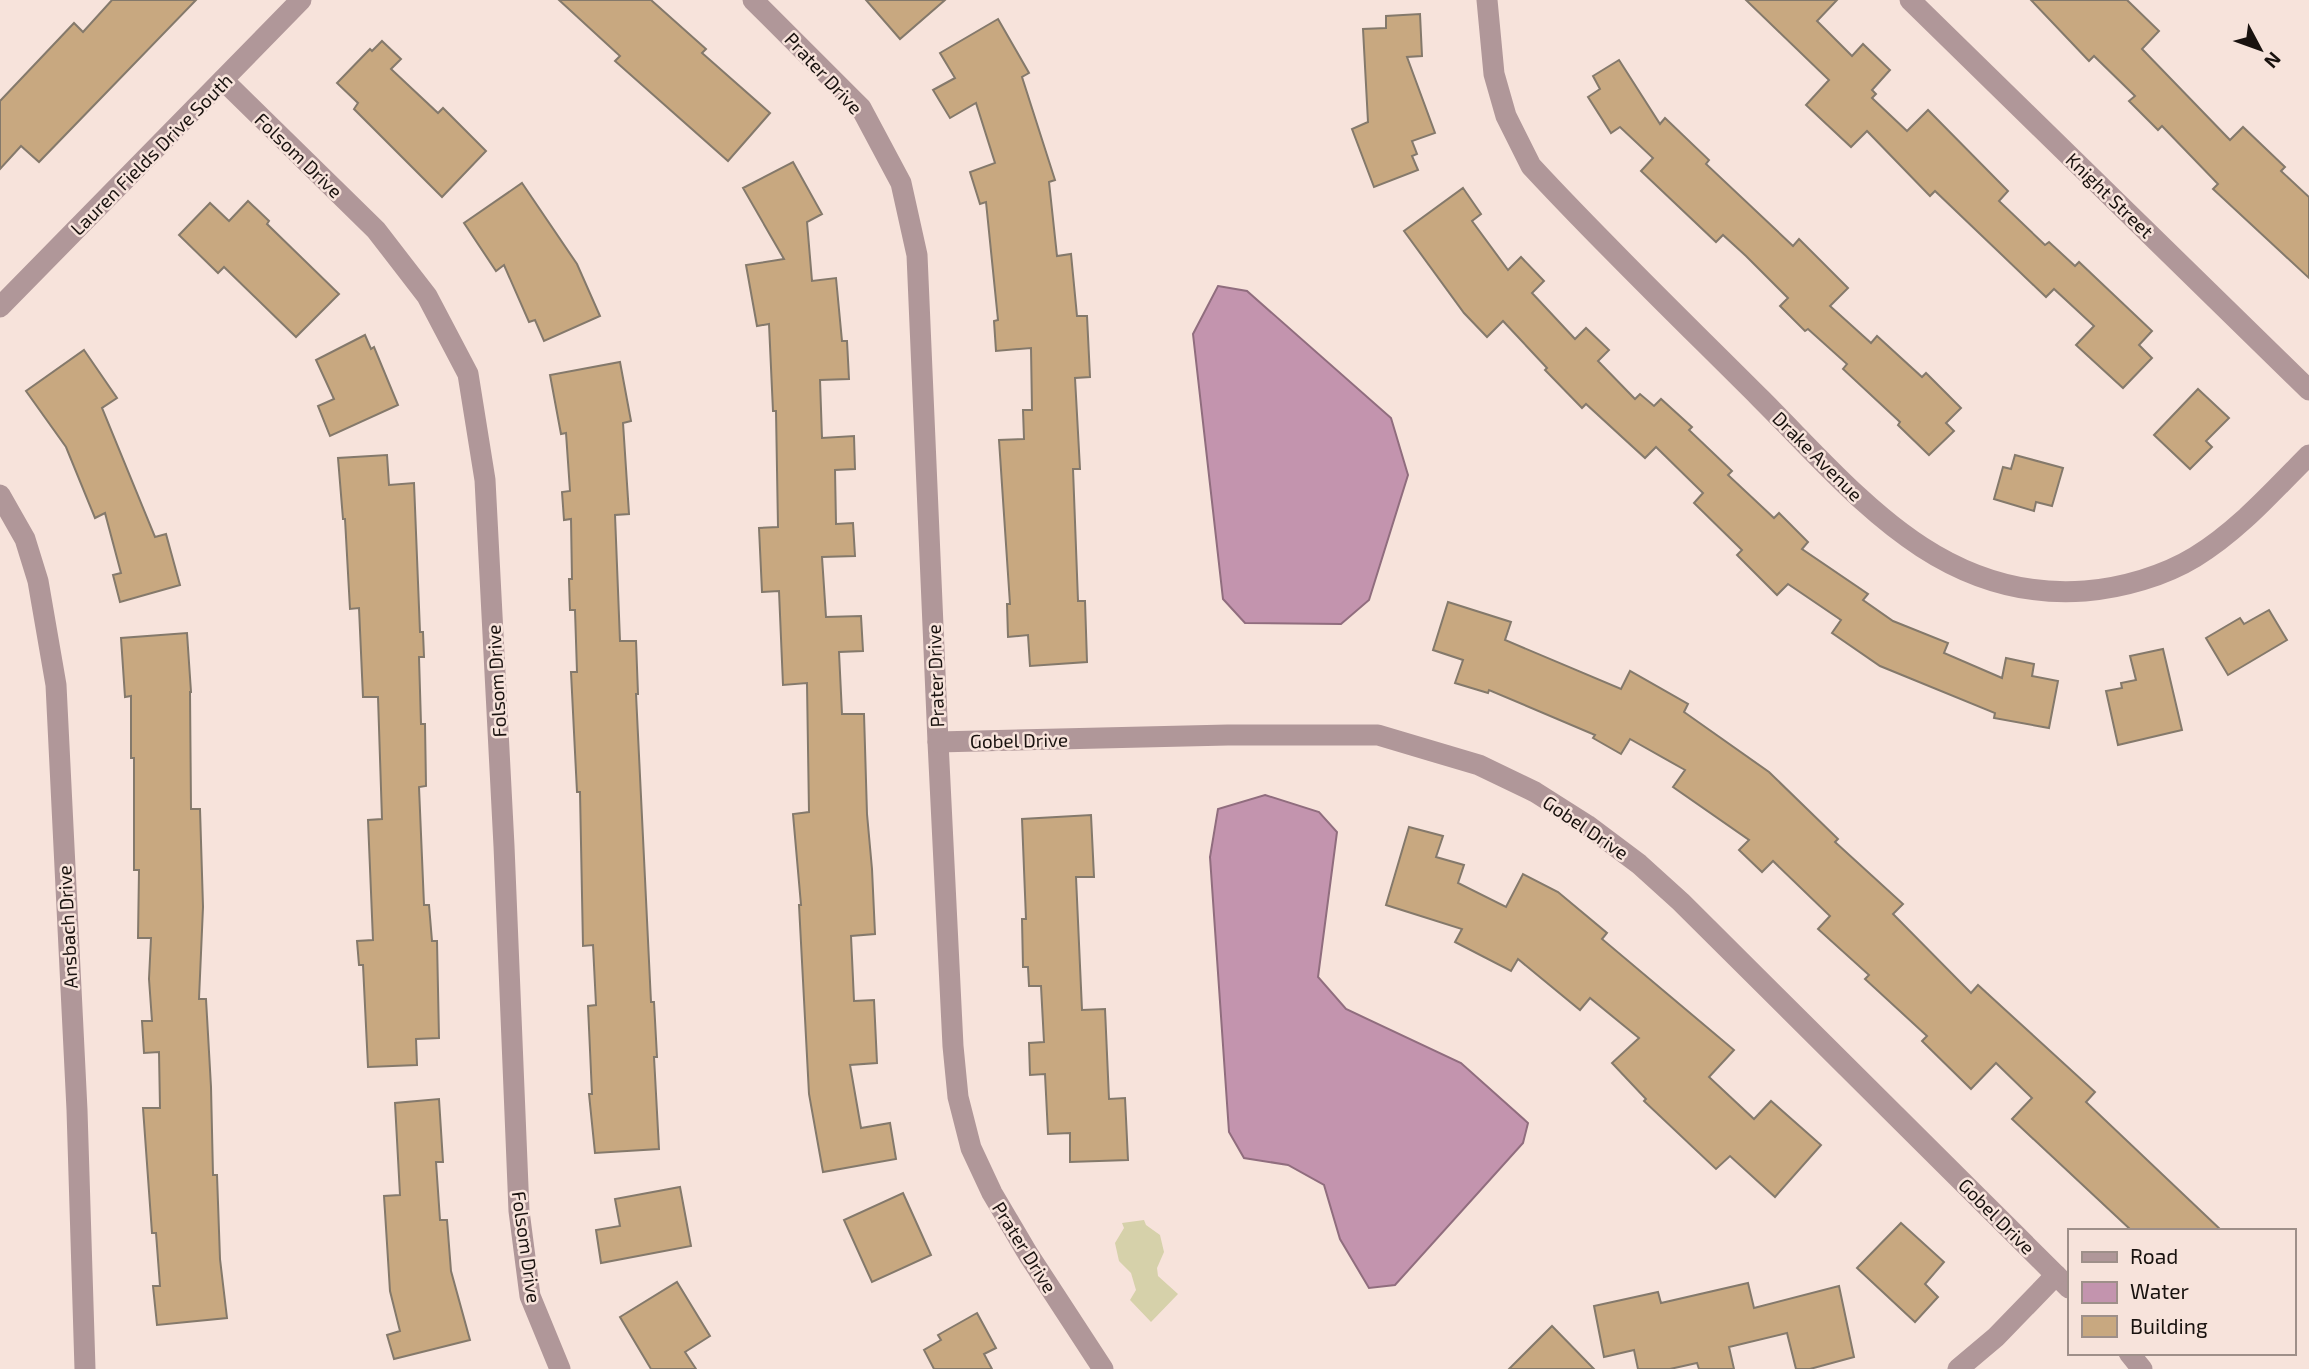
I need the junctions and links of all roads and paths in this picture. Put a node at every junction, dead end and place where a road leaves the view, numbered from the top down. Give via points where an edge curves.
1 (301, 0) edge
2 (753, 0) edge
3 (1487, 0) edge
4 (1910, 0) edge
5 (223, 80) junction
6 (0, 307) edge
7 (2309, 390) edge
8 (2309, 455) edge
9 (0, 495) edge
10 (938, 742) junction
11 (2063, 1282) edge
12 (2131, 1355) edge
13 (85, 1369) edge
14 (559, 1369) edge
15 (1103, 1369) edge
16 (1958, 1369) edge
17 (2142, 1369) edge

1 - 5 street, Lauren Fields Drive South
2 - 10 street, Prater Drive via 861,108 901,183 917,255
3 - 8 street, Drake Avenue via 1493,74 1506,116 1531,166 1871,509 1940,560 2029,591 2106,589 2158,574 2205,550 2255,510
4 - 7 street, Knight Street
5 - 6 street, Lauren Fields Drive South
5 - 14 street, Folsom Drive via 376,230 427,296 468,374 485,480 519,1210 530,1296
9 - 13 street, Ansbach Drive via 25,540 38,581 56,685
10 - 11 street, Gobel Drive via 1378,735 1490,771 1535,792 1587,825 1682,902
10 - 15 street, Prater Drive via 953,1046 958,1097 971,1148 1023,1246
11 - 16 street
12 - 17 street

